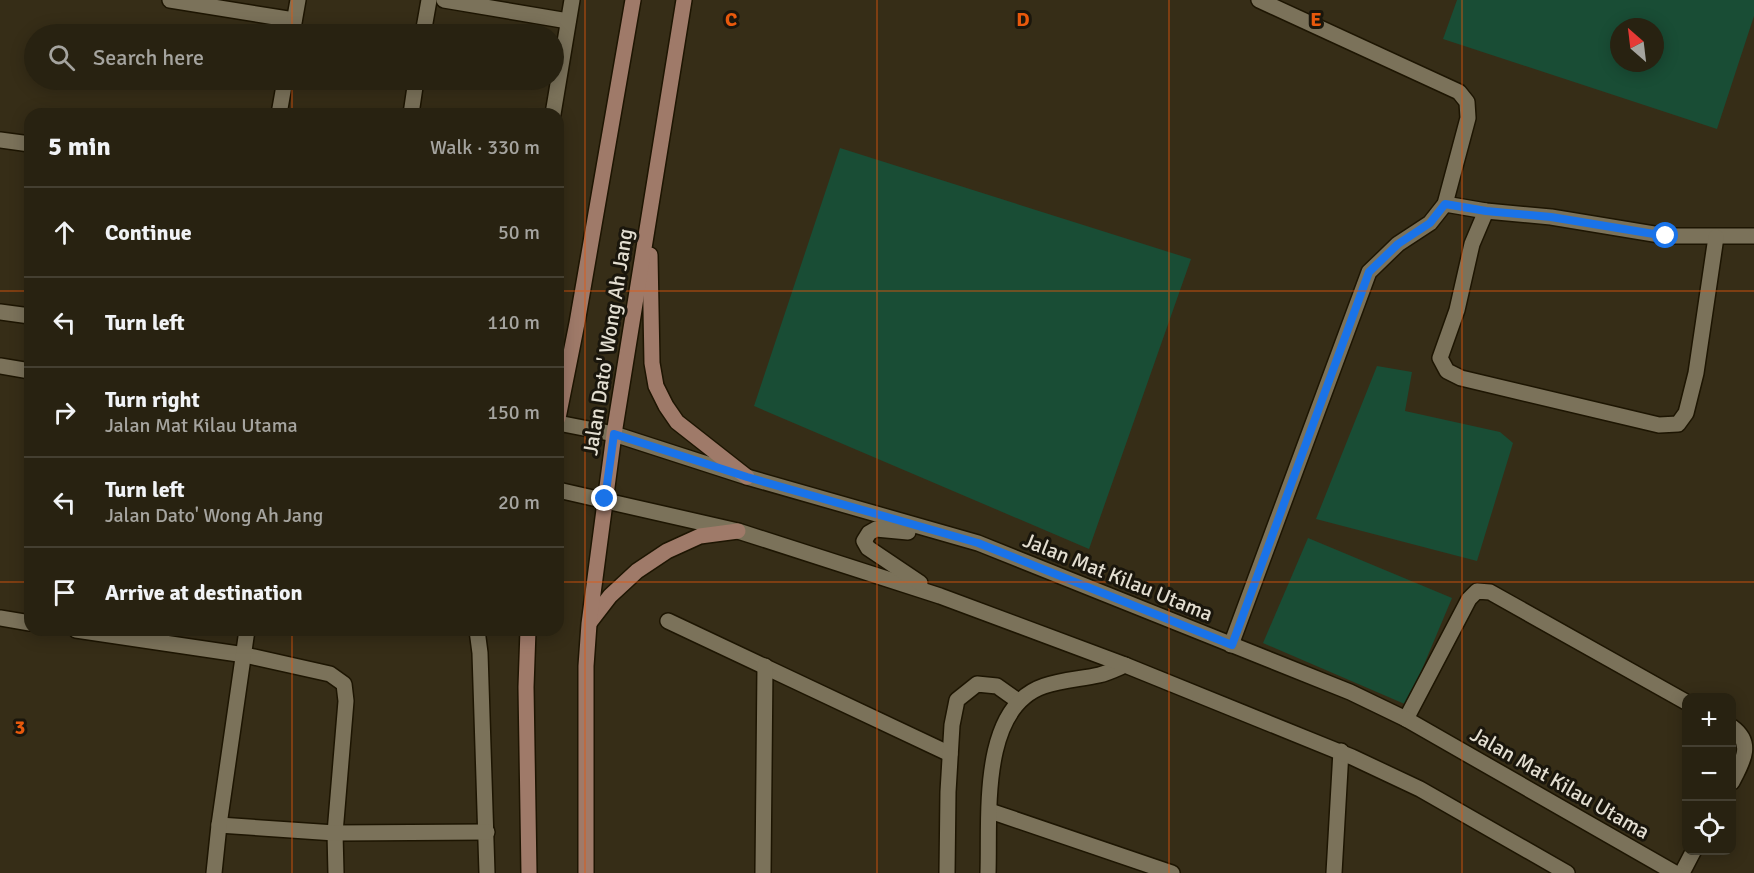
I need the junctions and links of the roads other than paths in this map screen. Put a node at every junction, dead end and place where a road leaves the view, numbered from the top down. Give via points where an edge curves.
1 (170, 0) edge
2 (298, 0) edge
3 (429, 0) edge
4 (444, 0) edge
5 (572, 0) edge
6 (633, 0) edge
7 (684, 0) edge
8 (1259, 0) edge
9 (568, 21) junction
10 (279, 24) edge
11 (294, 24) edge
12 (425, 24) edge
13 (564, 46) edge
14 (283, 90) edge
15 (415, 90) edge
16 (557, 90) edge
17 (280, 108) edge
18 (412, 108) edge
19 (554, 108) edge
20 (0, 140) edge
21 (24, 143) edge
22 (1445, 204) junction
23 (1486, 211) junction
24 (650, 213) junction
25 (1716, 237) junction
26 (1754, 237) edge
27 (0, 312) edge
28 (24, 315) edge
29 (577, 323) junction
30 (564, 341) edge
31 (0, 366) edge
32 (24, 370) edge
33 (564, 388) edge
34 (564, 424) edge
35 (614, 434) junction
36 (747, 477) junction
37 (564, 491) edge
38 (605, 499) junction
39 (738, 531) junction
40 (961, 538) junction
41 (940, 596) junction
42 (0, 618) edge
43 (668, 621) dead end
44 (24, 622) edge
45 (589, 624) junction
46 (116, 636) edge
47 (246, 636) edge
48 (478, 636) edge
49 (527, 636) edge
50 (1232, 645) junction
51 (244, 655) junction
52 (1125, 665) junction
53 (765, 666) junction
54 (1682, 700) edge
55 (1018, 701) junction
56 (1406, 719) junction
57 (1736, 730) edge
58 (1341, 752) junction
59 (950, 754) junction
60 (1736, 773) edge
61 (990, 810) junction
62 (219, 825) junction
63 (487, 832) junction
64 (335, 833) junction
65 (1691, 855) edge
66 (214, 873) edge
67 (336, 873) edge
68 (487, 873) edge
69 (529, 873) edge
70 (586, 873) edge
71 (764, 873) edge
72 (947, 873) edge
73 (988, 873) edge
74 (1172, 873) edge
75 (1334, 873) edge
76 (1567, 873) edge
77 (1675, 873) edge
78 (1682, 873) edge

1 - 10 street
2 - 11 street
3 - 12 street
4 - 9 street
5 - 9 street
6 - 29 main road, Jalan Dato' Wong Ah Jang
7 - 24 main road, Jalan Dato' Wong Ah Jang
8 - 22 street via 1459,92 1467,102 1468,118
9 - 13 street
14 - 17 street
15 - 18 street
16 - 19 street
20 - 21 street
22 - 23 street
22 - 50 street via 1430,223 1398,244 1369,272
23 - 25 street via 1666,236
23 - 25 street via 1472,244 1457,310 1440,358 1447,371 1461,378 1659,425 1678,424 1686,413 1696,373
24 - 35 main road, Jalan Dato' Wong Ah Jang
24 - 36 main road via 652,363 656,386 677,422
25 - 26 street
27 - 28 street
29 - 30 main road
29 - 33 main road, Jalan Dato' Wong Ah Jang
31 - 32 street
34 - 35 street, Jalan Mat Kilau Utama
35 - 36 street, Jalan Mat Kilau Utama
35 - 38 main road, Jalan Dato' Wong Ah Jang
36 - 40 street, Jalan Mat Kilau Utama
37 - 38 street
38 - 39 street
38 - 45 main road, Jalan Dato' Wong Ah Jang
39 - 41 street
39 - 45 main road via 700,536 668,551 630,577
40 - 41 street via 876,529 864,541 868,549
40 - 50 street, Jalan Mat Kilau Utama
41 - 52 street
42 - 44 street
43 - 53 street
45 - 70 main road, Jalan Dato' Wong Ah Jang
46 - 51 street
47 - 51 street
48 - 63 street
49 - 69 main road
50 - 56 street, Jalan Mat Kilau Utama
51 - 62 street
51 - 64 street via 330,674 344,684
52 - 55 street via 1043,686
52 - 58 street
53 - 59 street
53 - 71 street
54 - 56 street via 1490,592 1477,591 1469,599
55 - 59 street via 997,686 976,684 957,700
55 - 61 street via 993,755
56 - 77 street, Jalan Mat Kilau Utama
57 - 60 street via 1747,741 1748,752
58 - 75 street
58 - 76 street via 1420,789
59 - 72 street
61 - 73 street
61 - 74 street
62 - 64 street
62 - 66 street
63 - 64 street
63 - 68 street
64 - 67 street
65 - 78 street

